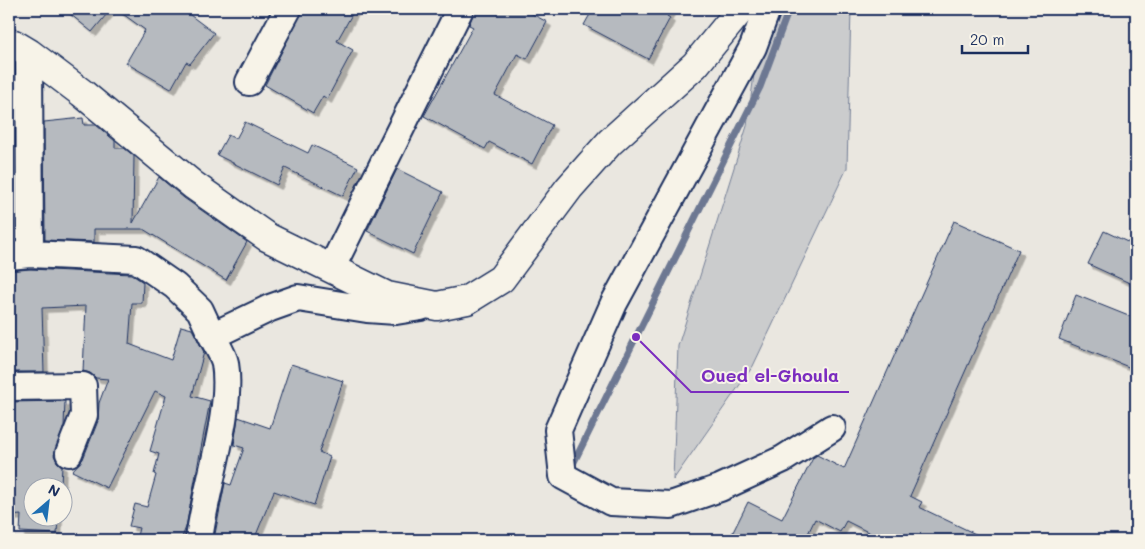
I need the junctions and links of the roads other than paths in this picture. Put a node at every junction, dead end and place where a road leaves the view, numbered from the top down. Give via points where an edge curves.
1 (288, 9) edge
2 (460, 9) edge
3 (741, 9) edge
4 (767, 9) edge
5 (19, 49) edge
6 (249, 82) dead end
7 (20, 255) edge
8 (332, 267) junction
9 (437, 306) junction
10 (212, 336) junction
11 (9, 387) edge
12 (832, 428) dead end
13 (69, 452) dead end
14 (198, 540) edge

1 - 6 street
2 - 8 street
3 - 9 main road via 695,65 610,142 569,188 501,279 467,300
4 - 12 street via 753,47 606,321 558,430 563,476 611,502 671,505 720,488 783,459
5 - 7 street
5 - 8 main road via 82,93 193,185 267,237
7 - 10 street via 136,259 175,286 200,310
8 - 9 main road via 387,296
9 - 10 street via 376,310 298,298
10 - 14 street via 225,361 226,382
11 - 13 street via 83,386 84,415

